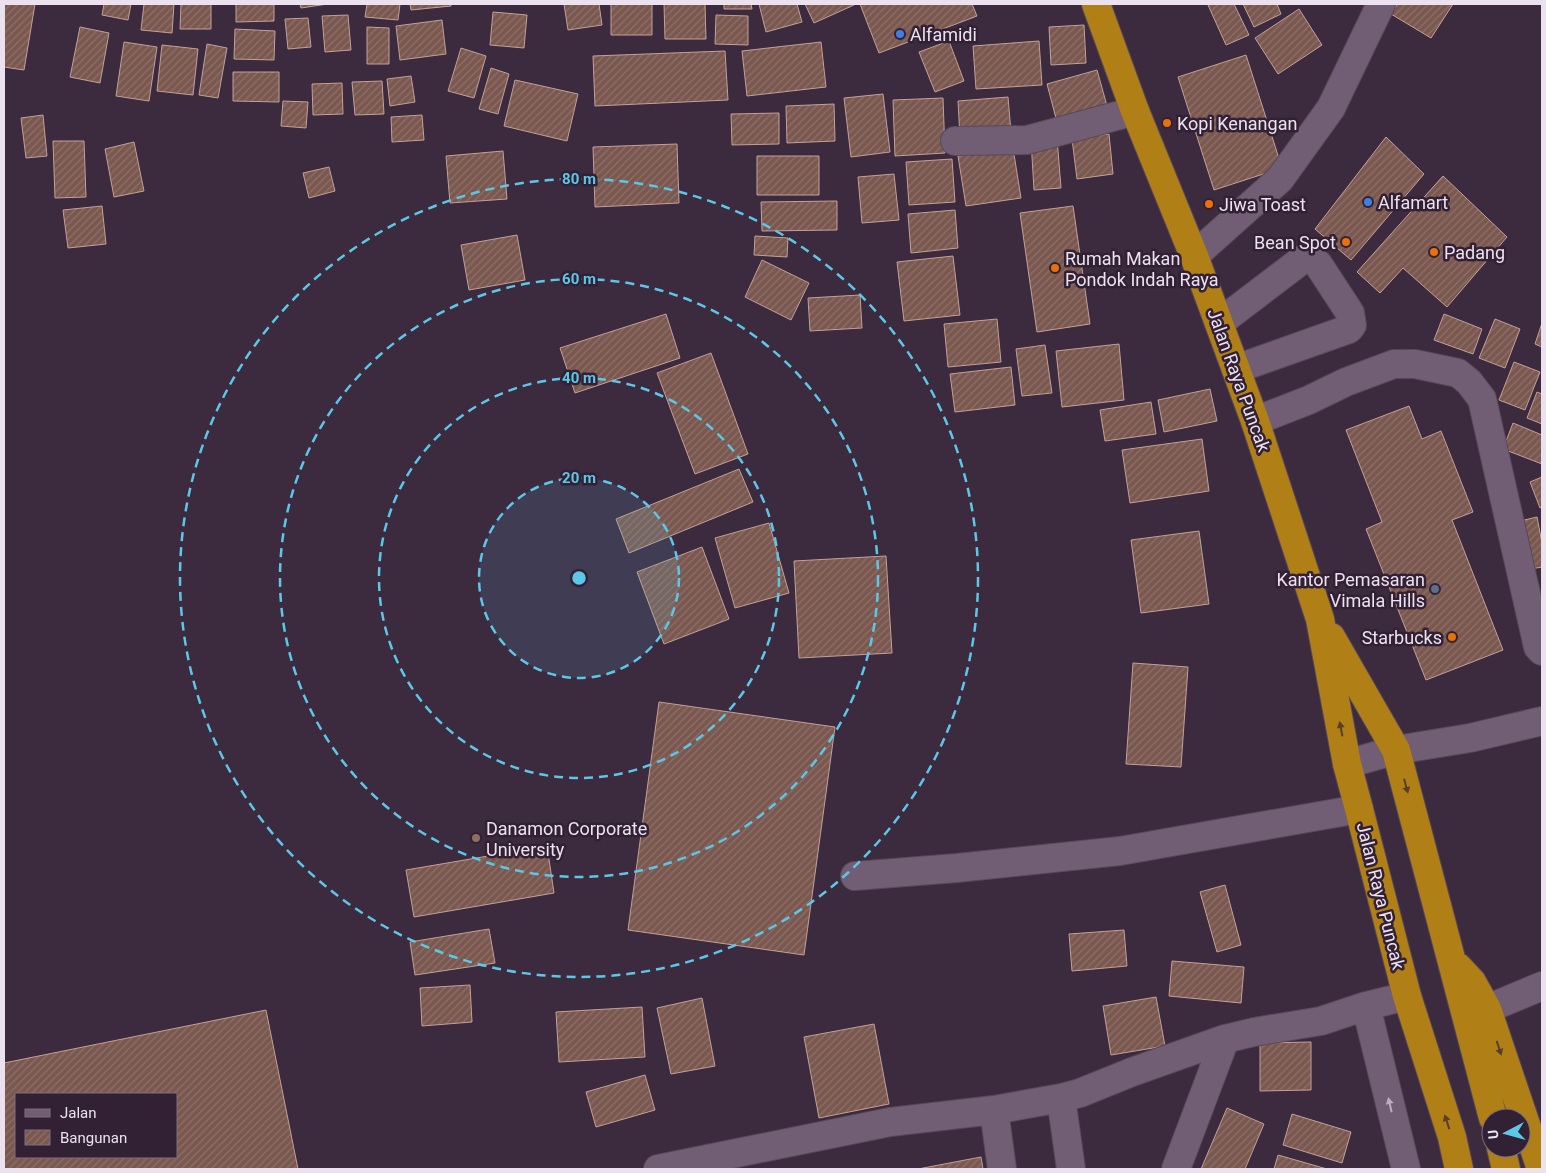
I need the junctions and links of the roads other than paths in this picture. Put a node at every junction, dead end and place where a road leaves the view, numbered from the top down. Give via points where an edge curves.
1 (1096, 4) edge
2 (1381, 4) edge
3 (1135, 111) junction
4 (955, 141) dead end
5 (1194, 256) junction
6 (1219, 323) junction
7 (1236, 369) junction
8 (1255, 421) junction
9 (1320, 619) junction
10 (1542, 651) edge
11 (1542, 721) edge
12 (1396, 750) junction
13 (1347, 764) junction
14 (1359, 809) junction
15 (856, 876) dead end
16 (1452, 961) junction
17 (1542, 986) edge
18 (1407, 996) junction
19 (1366, 1006) junction
20 (1487, 1009) junction
21 (1225, 1039) junction
22 (1061, 1098) junction
23 (1489, 1108) edge
24 (994, 1110) junction
25 (658, 1169) edge
26 (1002, 1169) edge
27 (1070, 1169) edge
28 (1176, 1169) edge
29 (1406, 1169) edge
30 (1459, 1169) edge
31 (1541, 1169) edge

1 - 3 highway, Jalan Raya Puncak
2 - 5 street via 1331,108 1280,180
3 - 4 street via 1027,140
3 - 5 highway, Jalan Raya Puncak
5 - 6 highway, Jalan Raya Puncak
6 - 7 highway, Jalan Raya Puncak
6 - 7 street via 1303,259 1309,258 1318,264 1350,313 1352,325 1349,329
7 - 8 highway, Jalan Raya Puncak
8 - 9 highway, Jalan Raya Puncak
8 - 10 street via 1394,364 1415,364 1458,373 1482,399 1538,647
9 - 12 highway, Jalan Raya Puncak
13 -> 9 highway, Jalan Raya Puncak
11 - 12 street via 1470,738
12 - 13 street
12 -> 16 highway, Jalan Raya Puncak
13 - 14 highway, Jalan Raya Puncak
14 - 15 street via 1120,851
14 - 18 highway, Jalan Raya Puncak
16 - 20 highway via 1472,982
16 - 23 highway, Jalan Raya Puncak
17 - 20 street
18 - 19 street
30 -> 18 highway, Jalan Raya Puncak via 1452,1137
19 - 21 street via 1321,1021
29 -> 19 street
20 -> 31 highway
21 - 22 street
21 - 28 street
22 - 24 street
22 - 27 street
24 - 25 street via 890,1122
24 - 26 street

